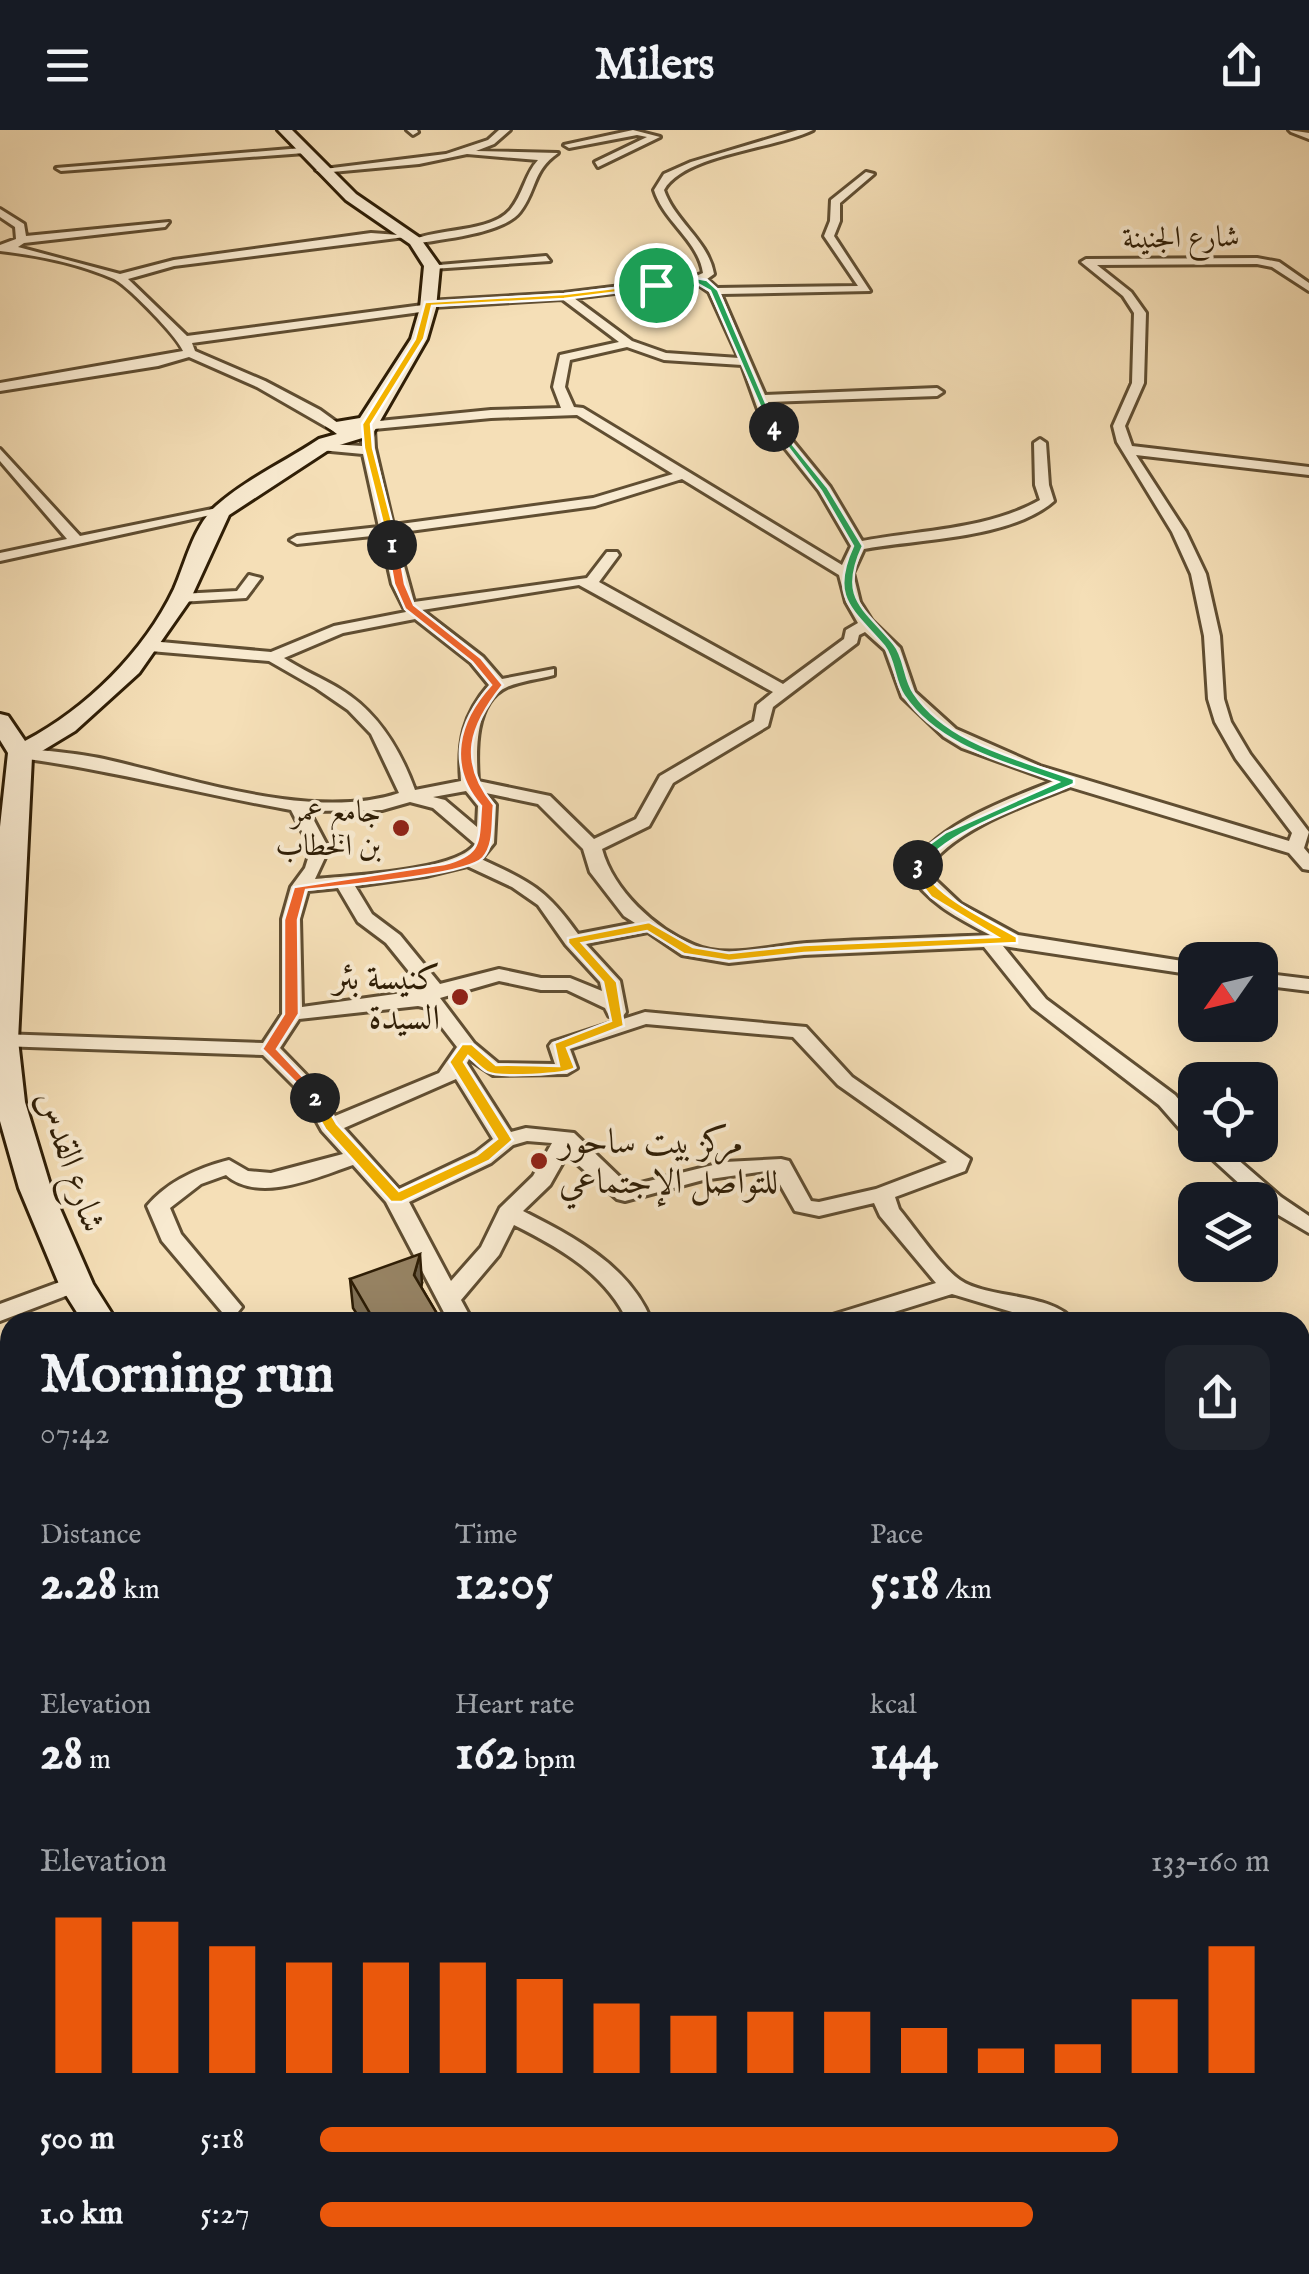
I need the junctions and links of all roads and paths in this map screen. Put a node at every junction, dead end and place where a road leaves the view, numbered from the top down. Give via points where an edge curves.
1 (285, 130) edge
2 (505, 130) edge
3 (588, 130) edge
4 (808, 130) edge
5 (1294, 130) edge
6 (1309, 136) edge
7 (569, 146) junction
8 (302, 151) junction
9 (457, 153) junction
10 (545, 157) junction
11 (598, 164) dead end
12 (61, 168) dead end
13 (321, 170) junction
14 (869, 174) dead end
15 (0, 212) edge
16 (165, 224) dead end
17 (391, 227) junction
18 (371, 236) junction
19 (145, 239) dead end
20 (411, 239) junction
21 (21, 240) junction
22 (5, 248) edge
23 (32, 252) junction
24 (546, 258) dead end
25 (432, 266) junction
26 (121, 278) junction
27 (696, 280) junction
28 (1309, 288) edge
29 (714, 290) junction
30 (564, 296) junction
31 (428, 306) junction
32 (628, 343) junction
33 (188, 346) junction
34 (746, 360) junction
35 (0, 387) edge
36 (938, 392) dead end
37 (759, 399) junction
38 (568, 409) junction
39 (352, 435) junction
40 (1040, 443) dead end
41 (1130, 450) junction
42 (0, 453) edge
43 (1309, 471) edge
44 (682, 475) junction
45 (216, 518) junction
46 (390, 532) junction
47 (297, 540) dead end
48 (76, 541) junction
49 (858, 546) junction
50 (612, 555) dead end
51 (0, 558) edge
52 (846, 573) junction
53 (254, 578) dead end
54 (591, 583) junction
55 (180, 598) junction
56 (414, 610) junction
57 (859, 630) junction
58 (150, 646) junction
59 (273, 657) junction
60 (548, 672) dead end
61 (498, 685) junction
62 (783, 691) junction
63 (1, 724) edge
64 (20, 753) junction
65 (1069, 782) junction
66 (470, 785) junction
67 (408, 796) junction
68 (298, 806) junction
69 (484, 842) junction
70 (592, 847) junction
71 (1294, 849) junction
72 (470, 861) junction
73 (1309, 865) edge
74 (342, 879) junction
75 (300, 887) junction
76 (649, 926) junction
77 (573, 940) junction
78 (1012, 940) junction
79 (989, 941) junction
80 (1178, 966) edge
81 (1278, 981) edge
82 (1309, 985) edge
83 (427, 996) junction
84 (616, 1013) junction
85 (292, 1014) junction
86 (1, 1040) edge
87 (269, 1049) junction
88 (462, 1055) junction
89 (1178, 1113) edge
90 (330, 1126) junction
91 (505, 1140) junction
92 (565, 1140) junction
93 (358, 1156) junction
94 (1227, 1162) edge
95 (882, 1194) junction
96 (396, 1199) junction
97 (508, 1213) junction
98 (1309, 1226) edge
99 (76, 1284) junction
100 (952, 1286) junction
101 (450, 1298) junction
102 (230, 1307) dead end
103 (3, 1312) edge
104 (94, 1312) edge
105 (456, 1312) edge
106 (635, 1312) edge
107 (868, 1312) edge
108 (1043, 1312) edge

1 - 8 street
2 - 9 street via 488,144
3 - 7 street
4 - 27 street via 668,176 659,190 662,206 709,264 709,274
5 - 6 street
7 - 10 street
7 - 11 street via 638,132 655,136
8 - 12 street
8 - 13 street
9 - 10 street
9 - 13 street
10 - 20 street via 508,217 478,230
13 - 17 street
14 - 29 street via 836,202 829,236 866,289
15 - 21 street via 20,226
16 - 21 street
17 - 18 street
17 - 20 street
18 - 20 street
18 - 26 street via 174,263
19 - 23 street
20 - 25 street
21 - 22 street
22 - 23 street
23 - 26 street
24 - 25 street
25 - 31 street
26 - 33 street
27 - 29 street
27 - 30 street
28 - 41 street, شارع الجنينة via 1275,264 1257,261 1086,262 1140,314 1138,383 1119,426
29 - 34 street
30 - 31 street
30 - 32 street
31 - 33 street
31 - 39 street via 420,339
32 - 34 street via 664,356
32 - 38 street via 564,358 560,387
33 - 35 street via 158,362
33 - 39 street
34 - 37 street
36 - 37 street
37 - 49 street
38 - 39 street
38 - 44 street
39 - 45 street
39 - 46 street
40 - 49 street via 1046,500 1034,510 1010,521
41 - 43 street
41 - 71 street via 1188,546 1203,595 1216,702 1230,737 1301,832
42 - 48 street
44 - 46 street via 595,502
44 - 52 street
45 - 48 street
45 - 55 street
46 - 47 street
46 - 56 street via 399,584
48 - 51 street
49 - 52 street
50 - 54 street
52 - 57 street
53 - 55 street via 241,595
54 - 56 street
54 - 62 street
55 - 58 street
56 - 59 street
56 - 61 street
57 - 62 street
57 - 65 street via 892,648 908,694 938,724 978,749
58 - 59 street
58 - 64 street via 50,740
59 - 67 street via 325,686 384,736
60 - 61 street
61 - 66 street via 467,729
62 - 70 street via 765,705 762,723 666,780 642,822
63 - 64 street
64 - 68 street
64 - 86 street, شارع القدس
65 - 71 street
65 - 78 street via 950,835 921,857 917,870 936,894
66 - 67 street
66 - 69 street via 487,805
66 - 70 street via 544,800
67 - 68 street via 382,805
67 - 69 street via 439,804
68 - 75 street via 320,849
69 - 72 street
70 - 76 street via 599,872
71 - 73 street
72 - 74 street
72 - 77 street via 545,900
74 - 75 street
74 - 83 street via 366,918 394,939
75 - 85 street via 291,920
76 - 77 street
76 - 79 street via 689,951 729,957
77 - 84 street via 610,982
78 - 79 street
78 - 80 street
79 - 89 street via 1039,1003
81 - 82 street
83 - 84 street via 499,976 570,984
83 - 85 street
83 - 88 street via 441,1008
84 - 88 street via 559,1046 568,1068 492,1069
84 - 95 street via 799,1030 845,1080 958,1158 956,1166
85 - 87 street
86 - 87 street
86 - 99 street, شارع القدس via 30,1171
87 - 90 street via 310,1090
88 - 90 street via 447,1078
88 - 91 street
90 - 93 street
91 - 92 street via 526,1134
91 - 96 street via 483,1158
92 - 95 street via 625,1194 680,1176 764,1163 781,1166 803,1206 819,1209
92 - 97 street via 542,1180
93 - 96 street
93 - 102 street via 262,1183 235,1176 228,1166 193,1179 158,1206 170,1236
94 - 98 street
95 - 100 street via 888,1211
96 - 101 street
97 - 101 street via 491,1250
97 - 106 street via 576,1247
99 - 103 street
99 - 104 street, شارع القدس
100 - 107 street
100 - 108 street
101 - 105 street

